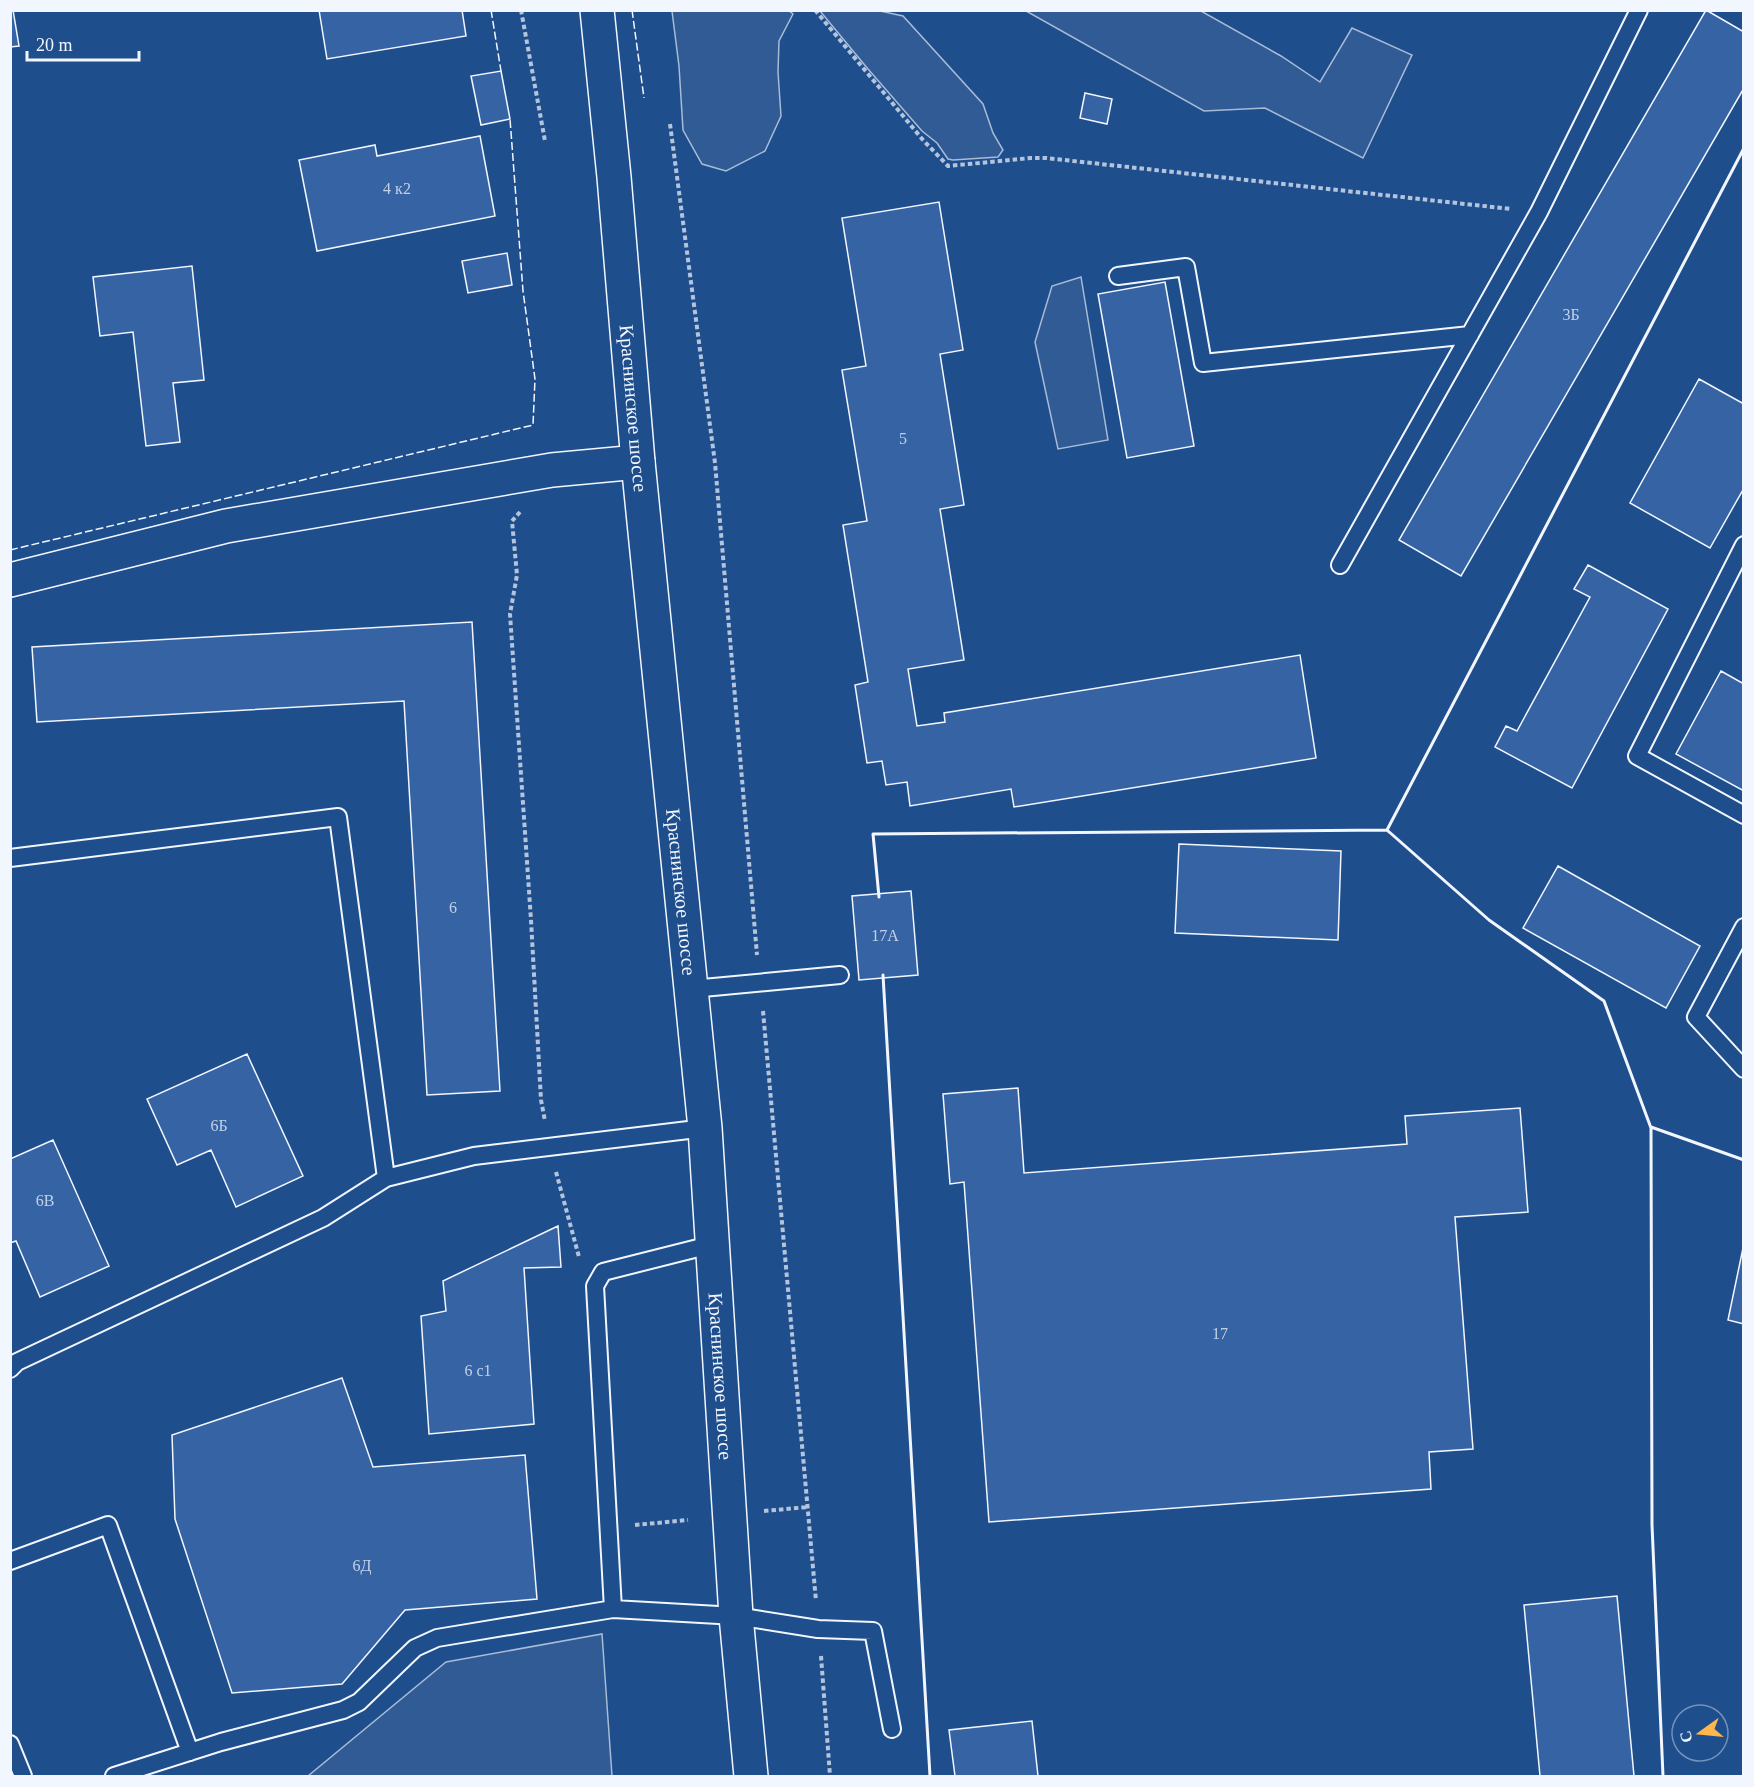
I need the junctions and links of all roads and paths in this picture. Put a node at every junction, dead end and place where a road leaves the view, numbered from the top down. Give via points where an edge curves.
1 (521, 10) edge
2 (597, 10) edge
3 (815, 10) edge
4 (1639, 10) edge
5 (670, 124) dead end
6 (544, 141) dead end
7 (1539, 212) junction
8 (1118, 276) dead end
9 (1470, 335) junction
10 (638, 462) junction
11 (552, 470) junction
12 (1743, 545) edge
13 (1340, 565) dead end
14 (10, 580) edge
15 (1743, 815) edge
16 (10, 858) edge
17 (1743, 927) edge
18 (840, 975) dead end
19 (760, 983) junction
20 (692, 989) junction
21 (1743, 1069) edge
22 (705, 1128) junction
23 (550, 1147) junction
24 (386, 1178) junction
25 (714, 1244) junction
26 (595, 1286) junction
27 (10, 1369) edge
28 (808, 1507) junction
29 (759, 1512) dead end
30 (688, 1520) dead end
31 (608, 1527) junction
32 (10, 1561) edge
33 (613, 1609) junction
34 (736, 1616) junction
35 (818, 1629) junction
36 (892, 1729) dead end
37 (10, 1744) edge
38 (190, 1752) junction
39 (23, 1776) edge
40 (114, 1776) edge
41 (751, 1776) edge
42 (830, 1776) edge

1 - 6 path
2 - 10 main road, Краснинское шоссе
3 - 7 path via 948,166 1046,158
4 - 7 lane
5 - 19 path via 715,463
7 - 9 lane
8 - 9 lane via 1186,267 1203,363
9 - 13 lane
10 - 11 main road
10 - 20 main road, Краснинское шоссе
11 - 14 main road via 226,526
11 - 23 path via 538,499 512,521 517,575 510,614 541,1100
12 - 15 lane via 1637,756
16 - 24 lane via 338,817
17 - 21 lane via 1696,1017
18 - 19 lane
19 - 20 lane
19 - 28 path
20 - 22 main road, Краснинское шоссе
22 - 23 lane
22 - 25 main road, Краснинское шоссе
23 - 24 lane via 474,1156
23 - 26 path via 577,1253
24 - 27 lane via 323,1218 17,1362
25 - 26 lane via 603,1272
25 - 34 main road, Краснинское шоссе
26 - 31 lane
28 - 29 path
28 - 35 path
30 - 31 path
31 - 33 lane
32 - 38 lane via 108,1525
33 - 34 lane
33 - 38 lane via 437,1638 415,1648 359,1702 343,1710
34 - 35 lane
34 - 41 main road, Краснинское шоссе
35 - 36 lane via 873,1631
35 - 42 path
37 - 39 lane
38 - 40 lane

